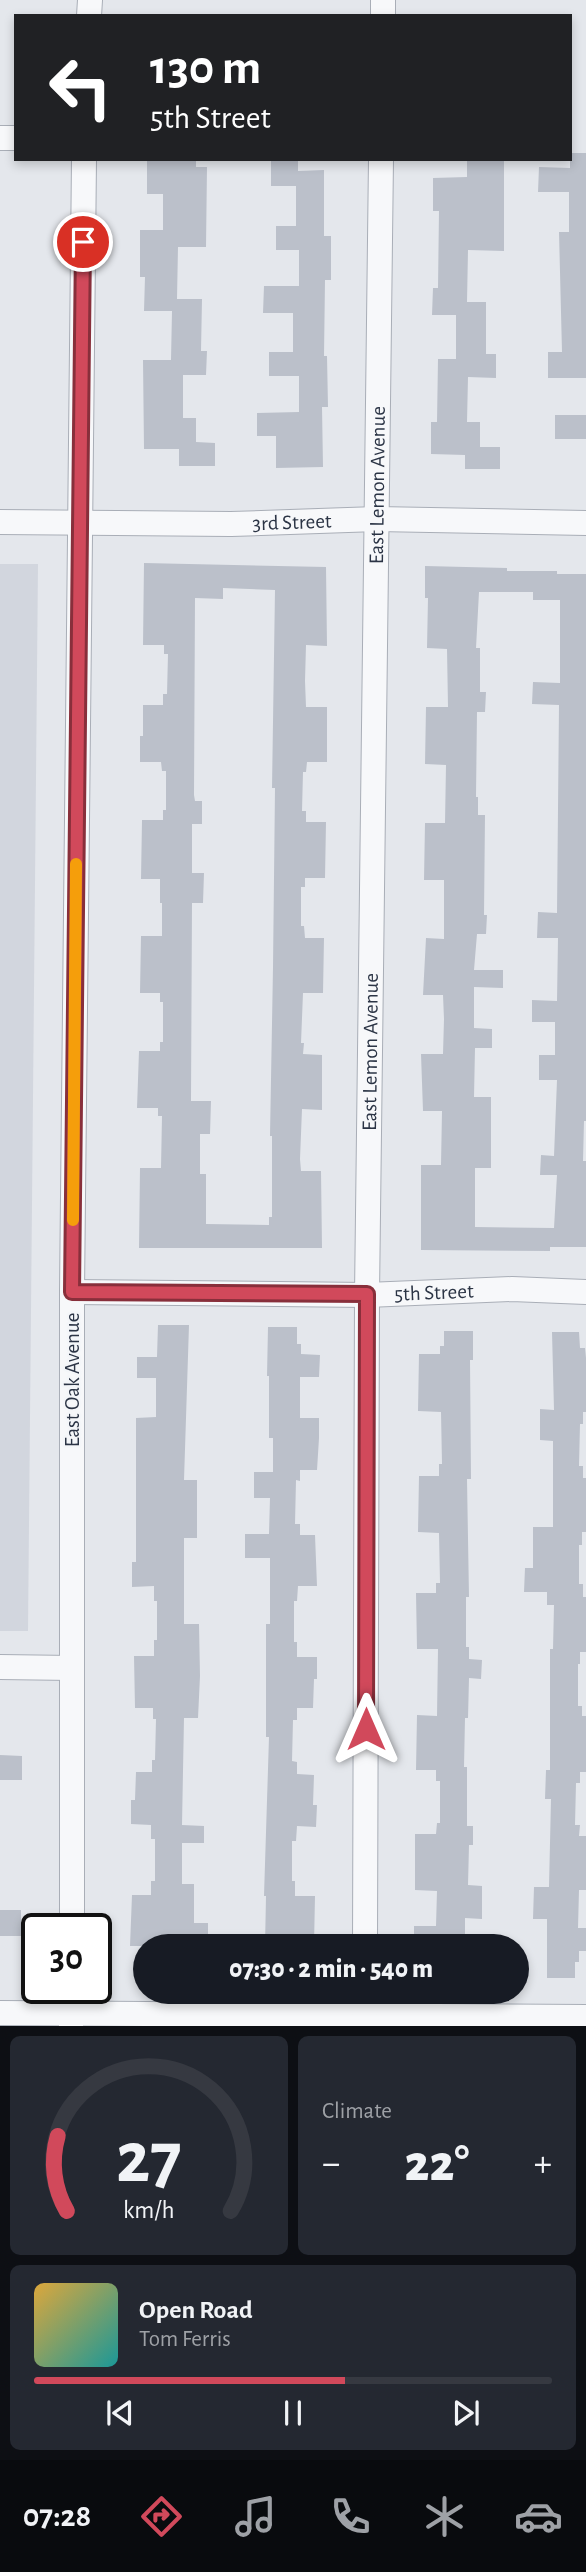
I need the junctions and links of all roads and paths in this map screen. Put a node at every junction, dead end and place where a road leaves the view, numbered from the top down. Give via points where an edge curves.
1 (85, 161) edge
2 (381, 161) edge
3 (377, 519) junction
4 (0, 522) edge
5 (79, 523) junction
6 (586, 523) edge
7 (72, 1292) junction
8 (586, 1292) edge
9 (367, 1294) junction
10 (0, 1667) edge
11 (72, 1668) junction
12 (72, 1913) edge
13 (365, 1934) edge
14 (0, 2013) edge
15 (586, 2017) edge
16 (71, 2020) edge
17 (364, 2021) edge

1 - 5 street, East Oak Avenue
2 - 3 street, East Lemon Avenue
3 - 5 street, 3rd Street
3 - 6 street, 3rd Street
3 - 9 street, East Lemon Avenue
4 - 5 street, 3rd Street
5 - 7 street, East Oak Avenue
7 - 9 street, 5th Street
7 - 11 street, East Oak Avenue
8 - 9 street, 5th Street via 512,1289
9 - 13 street, East Lemon Avenue
10 - 11 street
11 - 12 street, East Oak Avenue
14 - 16 street
15 - 17 street
16 - 17 street

